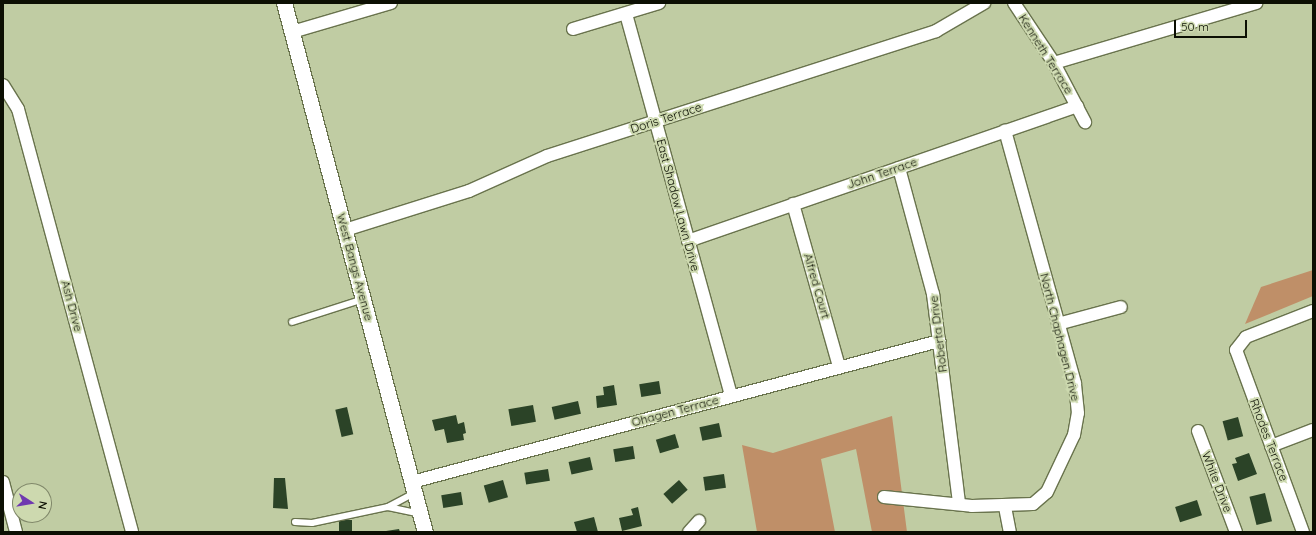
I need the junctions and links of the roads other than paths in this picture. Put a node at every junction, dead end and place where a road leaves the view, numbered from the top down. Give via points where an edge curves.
1 (284, 3) edge
2 (391, 3) edge
3 (659, 3) edge
4 (984, 3) edge
5 (1014, 3) edge
6 (1256, 3) edge
7 (626, 14) junction
8 (573, 29) dead end
9 (292, 32) junction
10 (1054, 63) junction
11 (3, 85) edge
12 (1077, 106) junction
13 (655, 121) junction
14 (1085, 122) dead end
15 (1005, 131) junction
16 (899, 168) junction
17 (793, 204) junction
18 (345, 230) junction
19 (688, 240) junction
20 (363, 299) junction
21 (1121, 307) dead end
22 (1313, 311) edge
23 (292, 322) dead end
24 (1058, 324) junction
25 (939, 341) junction
26 (840, 367) junction
27 (730, 396) junction
28 (1313, 430) edge
29 (1198, 431) dead end
30 (1272, 446) junction
31 (3, 482) edge
32 (413, 488) junction
33 (884, 497) dead end
34 (959, 502) junction
35 (388, 506) junction
36 (1006, 507) junction
37 (420, 514) junction
38 (700, 521) dead end
39 (295, 522) dead end
40 (16, 532) edge
41 (132, 532) edge
42 (425, 532) edge
43 (689, 532) edge
44 (1010, 532) edge
45 (1236, 532) edge
46 (1303, 532) edge

1 - 9 street, West Bangs Avenue
2 - 9 street
3 - 7 street
4 - 13 street, Doris Terrace via 936,31
5 - 10 street, Kenneth Terrace
6 - 10 street
7 - 8 street
7 - 13 street, East Shadow Lawn Drive
9 - 18 street, West Bangs Avenue
10 - 12 street, Kenneth Terrace
11 - 41 street, Ash Drive via 18,109
12 - 14 street, Kenneth Terrace
12 - 15 street, John Terrace
13 - 18 street, Doris Terrace via 547,156 451,197
13 - 19 street, East Shadow Lawn Drive
15 - 16 street, John Terrace
15 - 24 street, North Chaphagen Drive
16 - 17 street, John Terrace
16 - 25 street, Roberta Drive via 930,280
17 - 19 street, John Terrace
17 - 26 street, Alfred Court
18 - 20 street, West Bangs Avenue
19 - 27 street, East Shadow Lawn Drive
20 - 23 lane
20 - 32 street, West Bangs Avenue
21 - 24 street
22 - 30 street, Rhodes Terrace via 1246,337 1237,347 1237,355
24 - 36 street, North Chaphagen Drive via 1078,403 1077,425 1047,492 1033,504
25 - 26 street, Ohagen Terrace
25 - 34 street, Roberta Drive
26 - 27 street, Ohagen Terrace
27 - 32 street, Ohagen Terrace
28 - 30 street
29 - 45 street, White Drive
30 - 46 street, Rhodes Terrace
31 - 40 street
32 - 35 lane
32 - 37 street, West Bangs Avenue
33 - 34 street, North Chaphagen Drive
34 - 36 street, North Chaphagen Drive
35 - 37 lane
35 - 39 lane via 312,523
36 - 44 street
37 - 42 street, West Bangs Avenue
38 - 43 street

